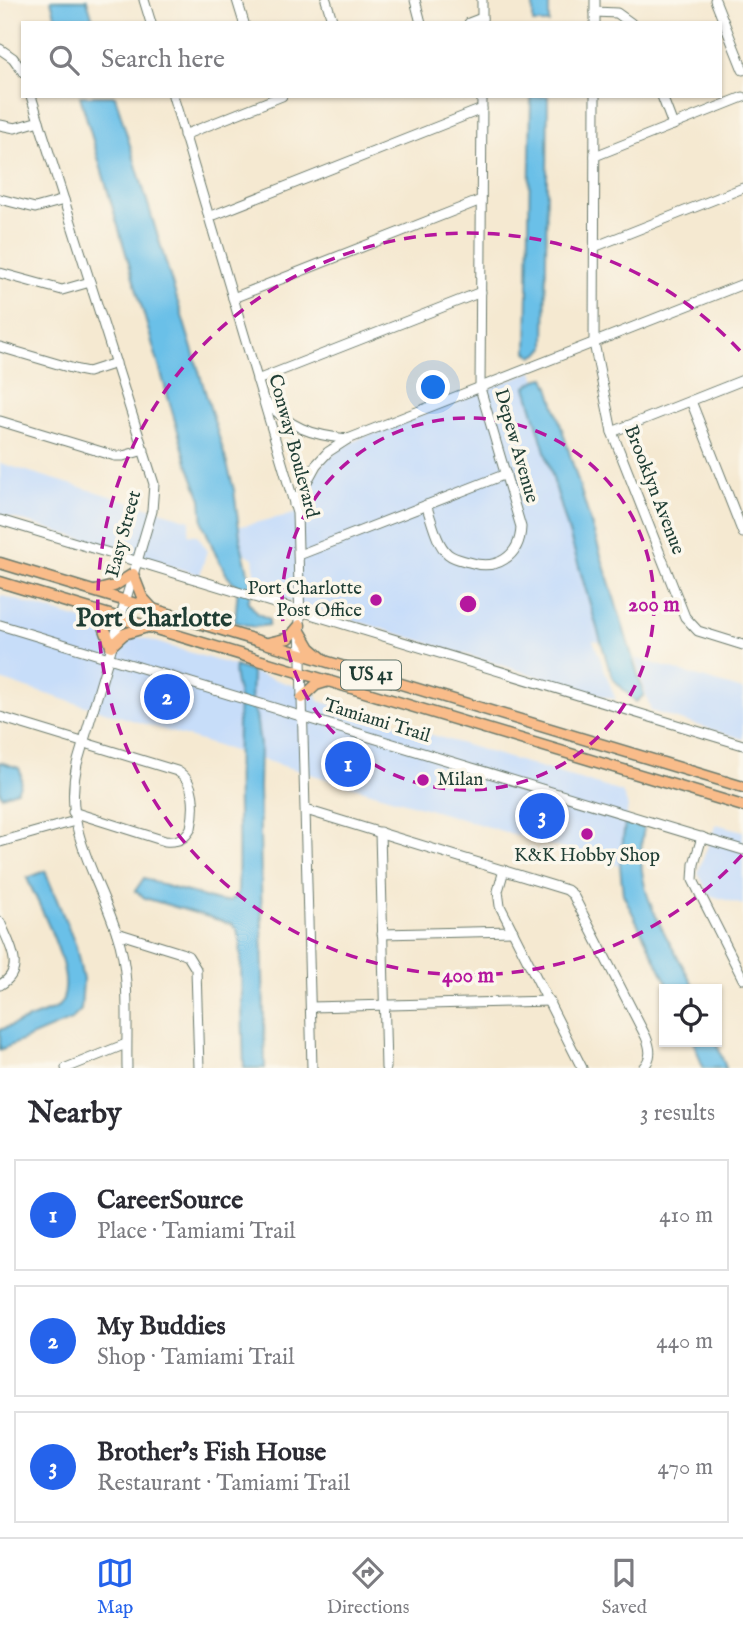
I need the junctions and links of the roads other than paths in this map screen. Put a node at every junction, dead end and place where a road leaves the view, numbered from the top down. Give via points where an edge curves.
1 (237, 0) edge
2 (326, 0) edge
3 (415, 0) edge
4 (482, 0) edge
5 (595, 0) edge
6 (715, 0) edge
7 (146, 1) edge
8 (595, 12) junction
9 (482, 20) edge
10 (151, 21) edge
11 (243, 21) edge
12 (332, 21) edge
13 (420, 21) edge
14 (595, 21) edge
15 (628, 21) edge
16 (0, 49) edge
17 (21, 69) edge
18 (743, 71) edge
19 (743, 97) edge
20 (32, 98) edge
21 (174, 98) edge
22 (482, 98) edge
23 (595, 98) edge
24 (663, 98) edge
25 (267, 99) edge
26 (481, 109) junction
27 (39, 121) junction
28 (0, 125) edge
29 (673, 125) junction
30 (184, 135) junction
31 (594, 156) junction
32 (743, 188) edge
33 (0, 199) edge
34 (64, 200) junction
35 (481, 201) junction
36 (209, 217) junction
37 (594, 247) junction
38 (0, 273) edge
39 (90, 282) junction
40 (743, 284) edge
41 (481, 292) junction
42 (233, 298) junction
43 (594, 343) junction
44 (0, 347) edge
45 (116, 363) junction
46 (257, 380) junction
47 (743, 380) edge
48 (480, 388) junction
49 (263, 400) junction
50 (691, 401) junction
51 (0, 421) edge
52 (612, 432) junction
53 (348, 439) junction
54 (144, 450) junction
55 (506, 474) junction
56 (294, 505) junction
57 (426, 505) junction
58 (0, 520) edge
59 (743, 533) edge
60 (299, 555) junction
61 (137, 561) junction
62 (0, 563) edge
63 (133, 574) junction
64 (0, 582) edge
65 (94, 591) junction
66 (124, 600) junction
67 (90, 609) junction
68 (154, 610) junction
69 (300, 611) junction
70 (118, 618) junction
71 (0, 625) edge
72 (149, 627) junction
73 (300, 628) junction
74 (267, 643) junction
75 (743, 645) edge
76 (111, 646) junction
77 (301, 654) junction
78 (108, 658) junction
79 (325, 661) junction
80 (302, 673) junction
81 (330, 681) junction
82 (302, 698) junction
83 (0, 717) edge
84 (303, 717) junction
85 (83, 742) junction
86 (743, 745) edge
87 (743, 787) edge
88 (743, 806) edge
89 (306, 810) junction
90 (74, 817) junction
91 (380, 832) junction
92 (702, 837) junction
93 (0, 842) edge
94 (743, 850) edge
95 (503, 870) junction
96 (0, 922) edge
97 (513, 931) junction
98 (117, 933) junction
99 (383, 934) junction
100 (743, 979) edge
101 (0, 985) edge
102 (550, 1001) junction
103 (384, 1005) junction
104 (311, 1007) junction
105 (126, 1044) junction
106 (66, 1068) edge
107 (127, 1068) edge
108 (199, 1068) edge
109 (312, 1068) edge
110 (386, 1068) edge
111 (582, 1068) edge
112 (643, 1068) edge

1 - 11 street
2 - 12 street
3 - 13 street
4 - 9 street
5 - 8 street
6 - 18 street
7 - 10 street
8 - 14 street
8 - 15 street via 617,13
16 - 17 street
19 - 29 street
20 - 27 street, Easy Street
21 - 30 street, Conway Boulevard
22 - 26 street, Depew Avenue
23 - 31 street, Brooklyn Avenue
24 - 29 street
25 - 30 street
26 - 35 street, Depew Avenue
26 - 36 street
27 - 28 street via 15,128
27 - 34 street, Easy Street
29 - 31 street
30 - 36 street, Conway Boulevard
31 - 37 street, Brooklyn Avenue
32 - 37 street
33 - 34 street via 35,208
34 - 39 street, Easy Street
35 - 41 street, Depew Avenue
35 - 42 street
36 - 42 street, Conway Boulevard
37 - 43 street, Brooklyn Avenue
38 - 39 street via 62,290
39 - 45 street, Easy Street
40 - 43 street
41 - 46 street
41 - 48 street, Depew Avenue
42 - 46 street, Conway Boulevard
43 - 48 street
43 - 52 street, Brooklyn Avenue
44 - 45 street via 88,372
45 - 54 street, Easy Street
46 - 49 street, Conway Boulevard
47 - 50 street
48 - 53 street
48 - 55 street, Depew Avenue
49 - 53 street via 304,431
49 - 56 street, Conway Boulevard
50 - 52 street
50 - 59 street
51 - 54 street via 115,456
52 - 75 street, Brooklyn Avenue via 685,617 698,631
53 - 56 street via 316,465
54 - 61 street, Easy Street via 155,493
55 - 57 street
55 - 57 street, Depew Avenue via 520,537 512,554 495,565 475,564 446,552
56 - 60 street, Conway Boulevard
57 - 60 street
58 - 61 street
60 - 69 street, Conway Boulevard
61 - 63 street, Easy Street
61 - 69 street
62 - 65 main road, US 41
63 - 65 main road
63 - 66 street, Easy Street
63 - 68 main road via 142,597
64 - 67 main road, Tamiami Trail / US 41
65 - 66 main road, US 41
66 - 68 main road, US 41
66 - 70 street, Easy Street
67 - 70 main road, Tamiami Trail / US 41
67 - 76 main road via 103,621
68 - 74 main road, US 41
69 - 73 street, Conway Boulevard
69 - 86 street
70 - 72 main road, Tamiami Trail / US 41
70 - 76 street, Easy Street
71 - 78 street, Tamiami Trail
72 - 76 main road via 124,634
72 - 80 main road, Tamiami Trail / US 41
73 - 74 main road via 289,638
73 - 77 street, Conway Boulevard
73 - 79 main road via 310,648
74 - 77 main road, US 41
76 - 78 street, Easy Street
77 - 79 main road, US 41
77 - 80 street, Conway Boulevard
78 - 84 street, Tamiami Trail
78 - 85 street, Easy Street
79 - 87 main road, US 41
80 - 81 main road, Tamiami Trail / US 41
80 - 82 street, Conway Boulevard
81 - 82 main road via 316,685
81 - 88 main road, Tamiami Trail / US 41
82 - 84 street, Conway Boulevard
83 - 85 street
84 - 89 street, Conway Boulevard
84 - 92 street, Tamiami Trail
85 - 90 street, Easy Street via 73,787
85 - 90 street via 177,771 189,780 191,828 174,842
89 - 91 street
89 - 104 street, Conway Boulevard
90 - 93 street
90 - 98 street, Easy Street via 81,846
91 - 95 street
91 - 99 street
92 - 94 street, Tamiami Trail
92 - 100 street via 693,880
95 - 97 street via 498,898
95 - 112 street via 573,895 649,1044 649,1059
96 - 101 street via 15,966 9,980
97 - 99 street
97 - 102 street
98 - 105 street, Easy Street via 124,965
98 - 108 street via 181,953 194,962
99 - 103 street
102 - 103 street
102 - 111 street
103 - 104 street
103 - 110 street
104 - 109 street, Conway Boulevard
105 - 106 street
105 - 107 street, Easy Street

